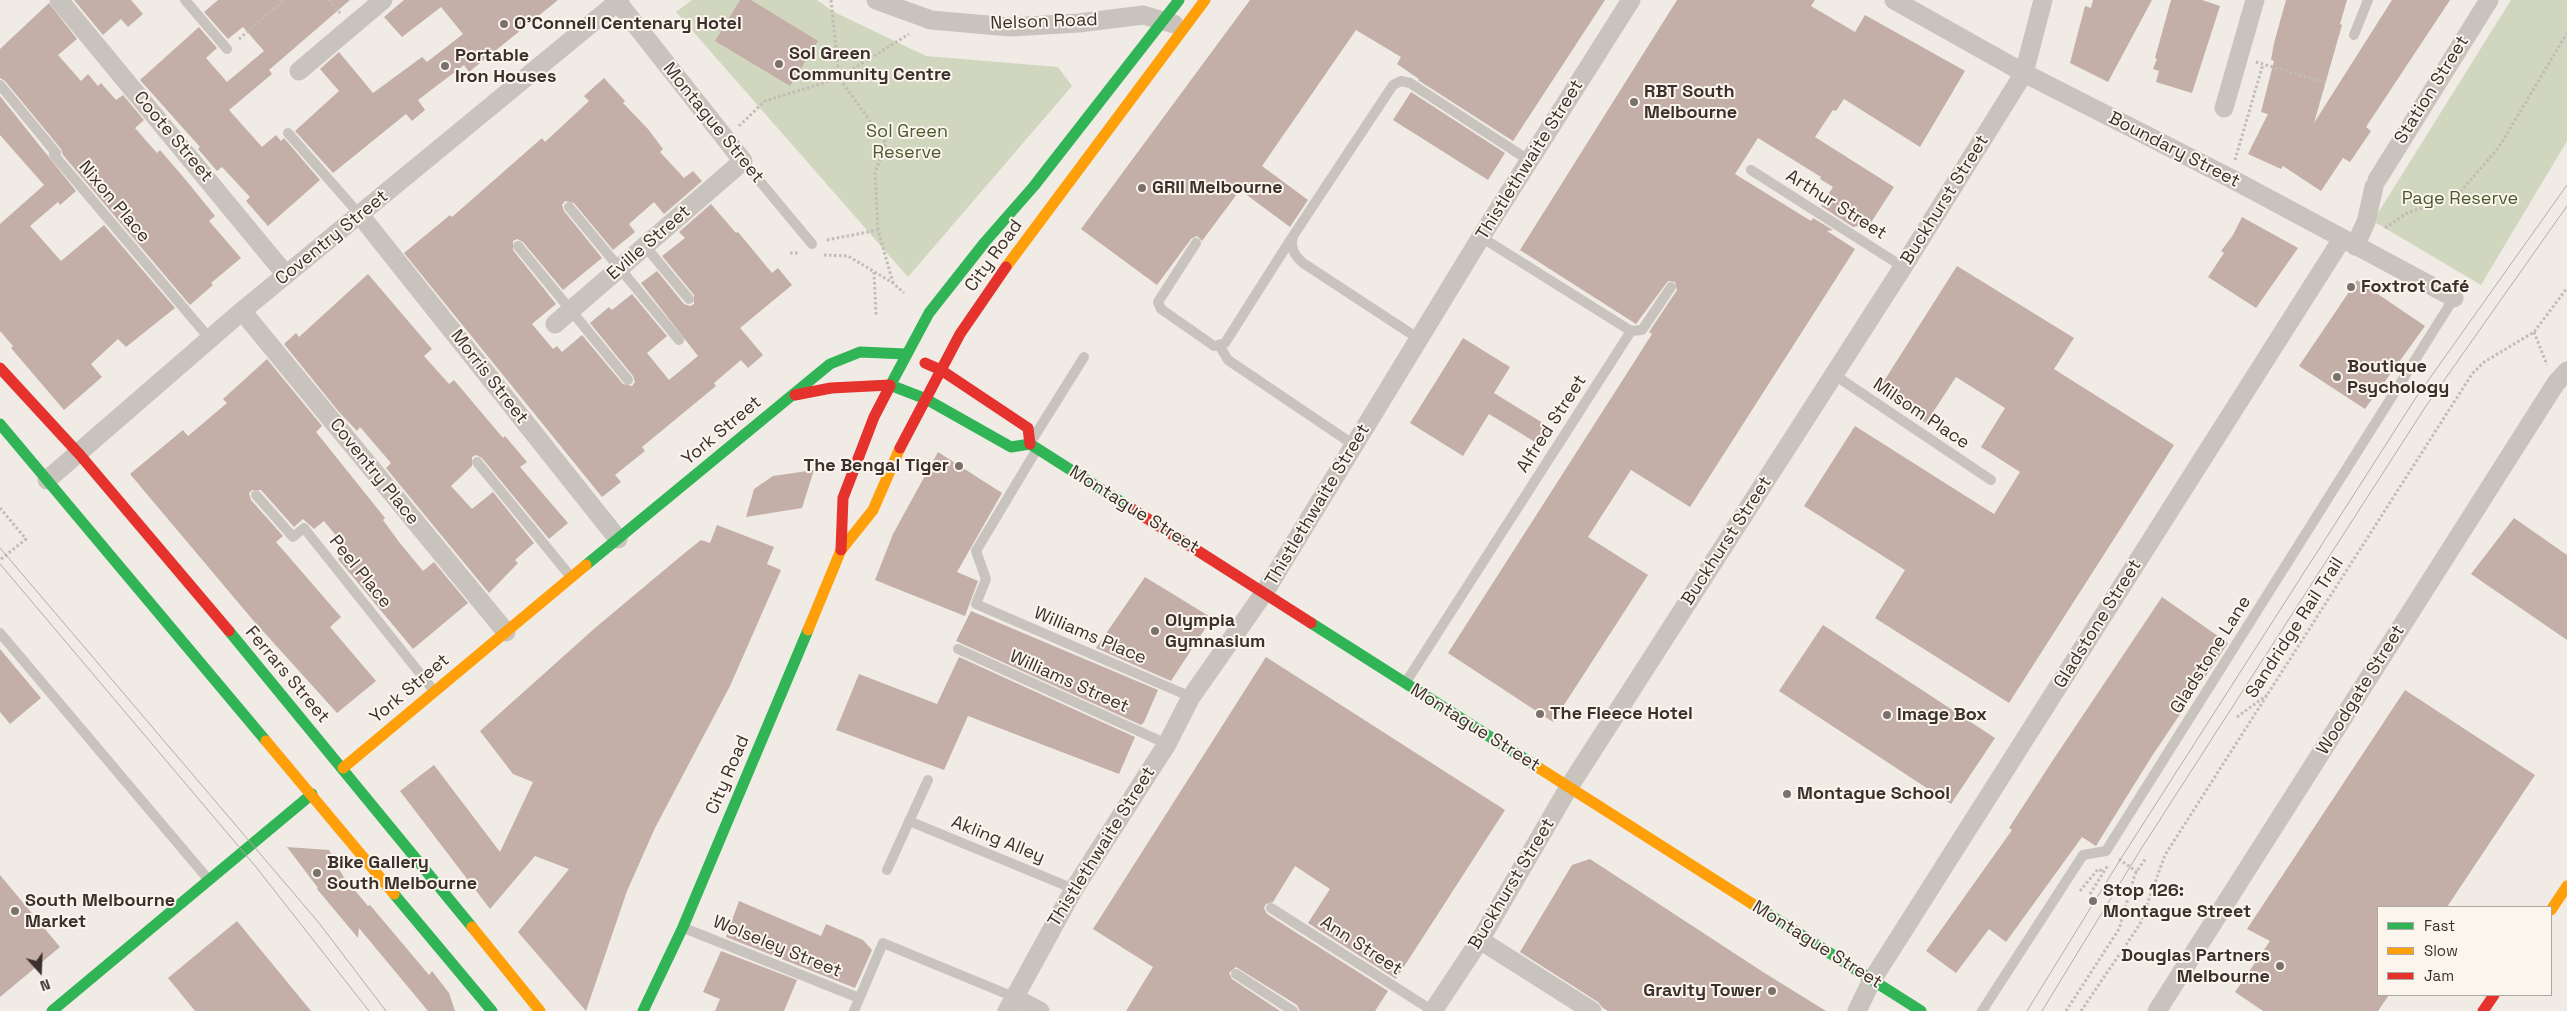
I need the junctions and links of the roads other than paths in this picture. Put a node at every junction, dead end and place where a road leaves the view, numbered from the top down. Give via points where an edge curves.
1 (59, 0) edge
2 (185, 0) edge
3 (383, 0) edge
4 (876, 0) edge
5 (1179, 0) edge
6 (1204, 0) edge
7 (1631, 0) edge
8 (1894, 0) edge
9 (2043, 0) edge
10 (2255, 0) edge
11 (2368, 0) edge
12 (2489, 0) edge
13 (618, 1) edge
14 (1164, 20) junction
15 (1183, 29) junction
16 (2354, 36) dead end
17 (227, 49) road end
18 (299, 71) dead end
19 (2024, 73) junction
20 (0, 85) edge
21 (2224, 108) dead end
22 (288, 133) dead end
23 (743, 161) junction
24 (1530, 161) junction
25 (1751, 170) dead end
26 (569, 207) dead end
27 (360, 215) junction
28 (1293, 236) junction
29 (1481, 238) junction
30 (1196, 243) dead end
31 (518, 246) dead end
32 (645, 246) junction
33 (2355, 246) junction
34 (811, 249) road end
35 (1903, 267) junction
36 (620, 268) junction
37 (286, 275) junction
38 (1671, 287) dead end
39 (2454, 298) joint
40 (689, 299) dead end
41 (570, 310) junction
42 (242, 311) junction
43 (555, 324) dead end
44 (1631, 331) junction
45 (210, 339) junction
46 (1419, 339) junction
47 (679, 340) dead end
48 (1218, 345) junction
49 (906, 354) junction
50 (1084, 357) dead end
51 (0, 368) edge
52 (940, 370) junction
53 (1833, 374) junction
54 (2562, 377) edge
55 (628, 380) dead end
56 (890, 385) junction
57 (792, 396) junction
58 (926, 399) junction
59 (0, 424) edge
60 (1354, 445) junction
61 (1033, 446) junction
62 (78, 453) junction
63 (477, 462) dead end
64 (47, 480) junction
65 (1991, 480) dead end
66 (256, 495) dead end
67 (618, 539) junction
68 (841, 550) junction
69 (572, 578) junction
70 (1264, 593) junction
71 (0, 632) edge
72 (506, 632) junction
73 (958, 649) dead end
74 (1405, 683) junction
75 (434, 691) junction
76 (1191, 697) junction
77 (1167, 744) junction
78 (342, 768) junction
79 (330, 778) dead end
80 (928, 780) dead end
81 (1569, 788) junction
82 (315, 791) junction
83 (909, 821) junction
84 (887, 870) dead end
85 (209, 880) junction
86 (2567, 886) edge
87 (1074, 889) junction
88 (1271, 908) dead end
89 (2552, 908) edge
90 (683, 927) junction
91 (1480, 940) junction
92 (1236, 974) dead end
93 (1872, 980) junction
94 (2493, 996) edge
95 (859, 998) junction
96 (1010, 1004) edge
97 (52, 1011) edge
98 (492, 1011) edge
99 (540, 1011) edge
100 (643, 1011) edge
101 (854, 1011) edge
102 (1040, 1011) edge
103 (1292, 1011) edge
104 (1433, 1011) edge
105 (1592, 1011) edge
106 (1857, 1011) edge
107 (1921, 1011) edge
108 (1982, 1011) edge
109 (2157, 1011) edge
110 (2483, 1011) edge

1 - 37 street, Coote Street
2 - 17 lane
3 - 18 street
4 - 14 street, Nelson Road via 930,20 1010,27 1143,15
5 - 14 main road, City Road
6 - 15 main road, City Road
7 - 24 street, Thistlethwaite Street
8 - 19 street, Boundary Street
9 - 19 street, Buckhurst Street
10 - 21 street
11 - 16 lane
12 - 33 street, Station Street via 2375,184 2366,222
13 - 23 street, Montague Street
13 - 27 street, Coventry Street
14 - 15 street, Nelson Road
14 - 49 main road, City Road via 1034,186 959,274 929,313
15 - 52 main road, City Road via 1017,250 960,334
19 - 33 street, Boundary Street
19 - 35 street, Buckhurst Street
20 - 45 lane, Nixon Place via 56,153 54,155
22 - 27 lane
23 - 32 street, Eville Street
23 - 34 lane, Montague Street
24 - 28 lane via 1410,83 1401,81 1393,85
24 - 29 street, Thistlethwaite Street
25 - 35 lane, Arthur Street
26 - 36 lane
27 - 37 street, Coventry Street
27 - 67 street, Morris Street
28 - 46 lane via 1291,246 1303,263
28 - 48 lane via 1225,343
29 - 44 lane
29 - 46 street, Thistlethwaite Street
30 - 48 lane via 1158,302 1161,310 1214,346
31 - 41 lane
32 - 36 street, Eville Street
32 - 40 lane
33 - 39 street, Boundary Street
33 - 93 street, Gladstone Street
35 - 53 street, Buckhurst Street
36 - 41 street, Eville Street
36 - 47 lane
37 - 42 street, Coventry Street
38 - 44 lane via 1642,330
39 - 108 lane, Gladstone Lane via 2106,851 2083,855
41 - 43 street, Eville Street
41 - 55 lane
42 - 45 street, Coventry Street
42 - 72 street, Coventry Place
44 - 74 lane, Alfred Street
45 - 62 street, Coventry Street
46 - 60 street, Thistlethwaite Street
48 - 60 lane via 1228,360
49 - 52 main road
49 - 56 main road, City Road
49 - 57 main road, York Street via 854,351 825,367
50 - 61 lane
51 - 62 main road, Ferrars Street
52 - 58 main road, City Road
52 - 61 main road via 1028,428
53 - 65 lane, Milsom Place
53 - 81 street, Buckhurst Street
54 - 109 street, Woodgate Street
56 - 57 main road, York Street via 839,386
56 - 58 main road
56 - 68 main road, City Road via 843,498
57 - 67 main road, York Street
58 - 61 main road via 1011,447
58 - 68 main road, City Road via 908,430 873,510
59 - 64 main road
60 - 70 street, Thistlethwaite Street
61 - 70 main road, Montague Street
61 - 76 lane, Williams Place via 976,551 986,579 976,604
62 - 64 street, Coventry Street
62 - 78 main road, Ferrars Street
63 - 69 lane
64 - 82 main road
66 - 75 lane, Peel Place via 293,537 304,528
67 - 69 main road, York Street
68 - 90 main road, City Road
69 - 72 main road, York Street
70 - 74 main road, Montague Street
70 - 76 street, Thistlethwaite Street
71 - 85 lane
72 - 75 main road, York Street
73 - 77 lane, Williams Street
74 - 81 main road, Montague Street
75 - 78 main road, York Street
76 - 77 street, Thistlethwaite Street
77 - 87 street, Thistlethwaite Street
78 - 79 main road, York Street
78 - 99 main road, Ferrars Street
80 - 83 lane
81 - 91 street, Buckhurst Street
81 - 93 main road, Montague Street
82 - 85 main road
82 - 98 main road
83 - 84 lane
83 - 87 lane, Akling Alley
85 - 97 main road
86 - 89 main road
87 - 96 street, Thistlethwaite Street
88 - 104 lane, Ann Street
90 - 95 lane, Wolseley Street
90 - 100 main road, City Road
91 - 104 street, Buckhurst Street
91 - 105 street
92 - 103 lane
93 - 106 street, Gladstone Street
93 - 107 main road, Montague Street
94 - 110 main road
95 - 96 lane via 883,943
95 - 101 lane
96 - 102 street

